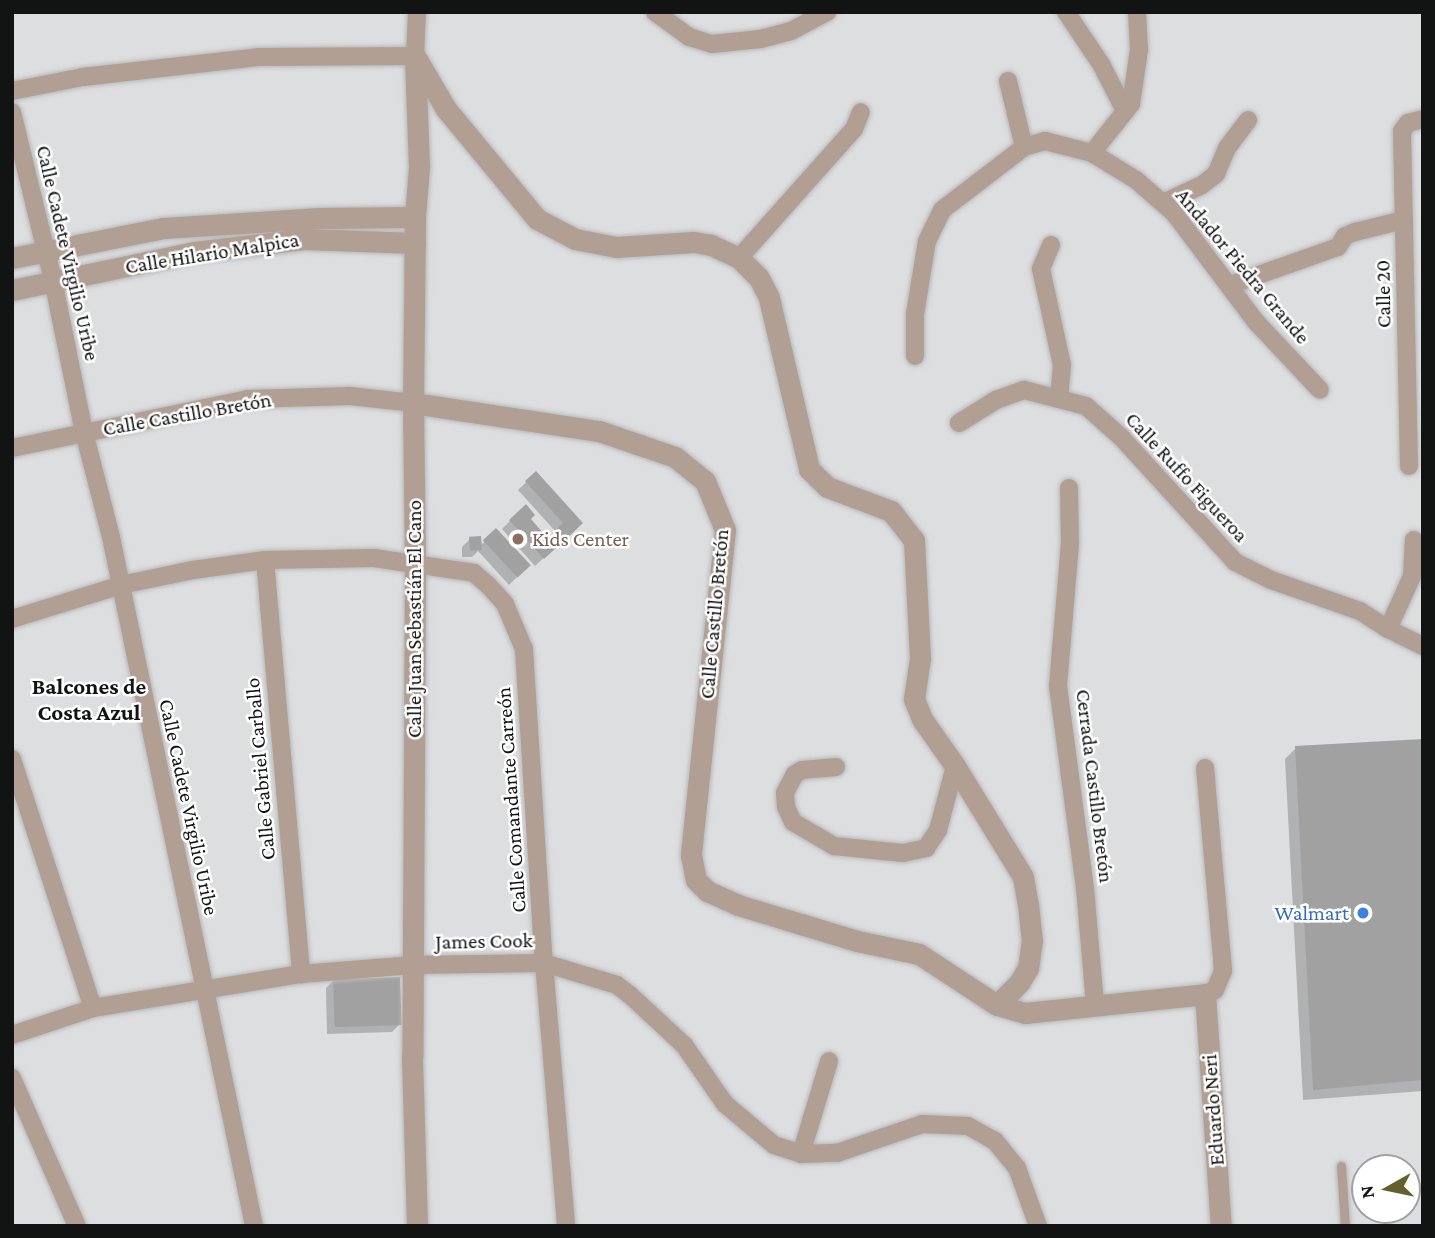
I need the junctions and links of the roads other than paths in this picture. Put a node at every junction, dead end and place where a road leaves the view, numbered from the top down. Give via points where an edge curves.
1 (417, 12) edge
2 (655, 12) edge
3 (827, 12) edge
4 (1066, 12) edge
5 (1137, 12) edge
6 (415, 56) junction
7 (1009, 80) dead end
8 (12, 91) edge
9 (1125, 111) junction
10 (12, 112) edge
11 (861, 112) dead end
12 (1248, 120) dead end
13 (1415, 121) edge
14 (1024, 148) junction
15 (1092, 153) junction
16 (1163, 203) junction
17 (415, 217) junction
18 (1404, 220) junction
19 (415, 243) junction
20 (1051, 245) dead end
21 (45, 250) junction
22 (12, 258) edge
23 (739, 258) junction
24 (53, 280) junction
25 (1230, 285) junction
26 (12, 290) edge
27 (915, 356) dead end
28 (1320, 390) dead end
29 (1059, 399) junction
30 (413, 403) junction
31 (959, 423) dead end
32 (84, 432) junction
33 (12, 449) edge
34 (1409, 466) dead end
35 (1069, 488) dead end
36 (1414, 540) dead end
37 (265, 560) junction
38 (415, 563) junction
39 (121, 585) junction
40 (12, 618) edge
41 (1388, 629) junction
42 (1423, 646) edge
43 (12, 759) edge
44 (955, 766) junction
45 (836, 767) dead end
46 (1205, 768) dead end
47 (544, 963) junction
48 (413, 965) junction
49 (301, 974) junction
50 (204, 988) junction
51 (1205, 993) junction
52 (998, 1005) junction
53 (1096, 1005) junction
54 (93, 1008) junction
55 (12, 1035) edge
56 (829, 1061) dead end
57 (12, 1078) edge
58 (801, 1154) junction
59 (1341, 1166) dead end
60 (77, 1226) edge
61 (254, 1226) edge
62 (417, 1226) edge
63 (566, 1226) edge
64 (1038, 1226) edge
65 (1221, 1226) edge
66 (1345, 1226) edge

1 - 6 street, Calle Juan Sebastián El Cano
2 - 3 street via 689,37 712,44 791,31
4 - 9 street
5 - 9 street via 1139,50 1131,104
6 - 8 street via 258,57 83,77
6 - 17 street, Calle Juan Sebastián El Cano via 419,167
6 - 23 street via 446,109 537,219 575,239 615,247 694,242
7 - 14 street
9 - 15 street
10 - 21 street, Calle Cadete Virgilio Uribe
11 - 23 street via 848,136
12 - 16 street via 1227,148 1216,174
13 - 18 street, Calle 20 via 1402,131
14 - 15 street, Andador Piedra Grande via 1045,141
14 - 27 street via 942,210 927,241 915,314
15 - 16 street, Andador Piedra Grande
16 - 25 street, Andador Piedra Grande
17 - 19 street, Calle Juan Sebastián El Cano
17 - 21 street, Calle Hilario Malpica via 164,228
18 - 25 street via 1355,232 1338,247
18 - 34 street, Calle 20
19 - 24 street, Calle Hilario Malpica via 304,239 194,253
19 - 30 street, Calle Juan Sebastián El Cano
20 - 29 street via 1041,269 1062,365
21 - 22 street, Calle Hilario Malpica
21 - 24 street, Calle Cadete Virgilio Uribe
23 - 44 street via 759,278 769,298 809,469 827,487 891,511 914,540 920,659 914,699 922,719
24 - 26 street, Calle Hilario Malpica
24 - 32 street, Calle Cadete Virgilio Uribe
25 - 28 street, Andador Piedra Grande via 1256,322
29 - 31 street, Calle Ruffo Figueroa via 1024,390 996,400
29 - 41 street, Calle Ruffo Figueroa via 1086,406 1121,437 1235,562 1270,580 1360,611
30 - 32 street, Calle Castillo Bretón via 350,396 248,400
30 - 38 street, Calle Juan Sebastián El Cano
30 - 52 street, Calle Castillo Bretón via 599,431 675,457 705,481 724,530 691,855 696,880 707,891 738,905 857,941 919,954
32 - 33 street, Calle Castillo Bretón
32 - 39 street, Calle Cadete Virgilio Uribe
35 - 53 street, Cerrada Castillo Bretón via 1070,543 1058,686
36 - 41 street via 1412,576
37 - 38 street, Calle Comandante Carreón via 374,558
37 - 39 street, Calle Comandante Carreón
37 - 49 street, Calle Gabriel Carballo
38 - 47 street, Calle Comandante Carreón via 474,573 505,604 524,649
38 - 48 street, Calle Juan Sebastián El Cano
39 - 40 street, Calle Comandante Carreón
39 - 50 street, Calle Cadete Virgilio Uribe
41 - 42 street, Calle Ruffo Figueroa
43 - 54 street
44 - 45 street via 938,831 926,848 903,853 834,846 793,822 785,793 795,774
44 - 52 street via 1023,877 1028,904 1028,968
46 - 51 street via 1223,971 1215,990
47 - 48 street, James Cook
47 - 58 street, James Cook via 617,985 684,1045 725,1104 774,1145
47 - 63 street, Calle Comandante Carreón
48 - 49 street, James Cook
48 - 62 street, Calle Juan Sebastián El Cano
49 - 50 street, James Cook
50 - 54 street, James Cook
50 - 61 street, Calle Cadete Virgilio Uribe
51 - 53 street, Calle Castillo Bretón
51 - 65 street, Eduardo Neri
52 - 53 street, Calle Castillo Bretón via 1025,1013
54 - 55 street, James Cook
56 - 58 street
57 - 60 street
58 - 64 street, James Cook via 837,1153 922,1124 968,1126 995,1141 1017,1168
59 - 66 lane

